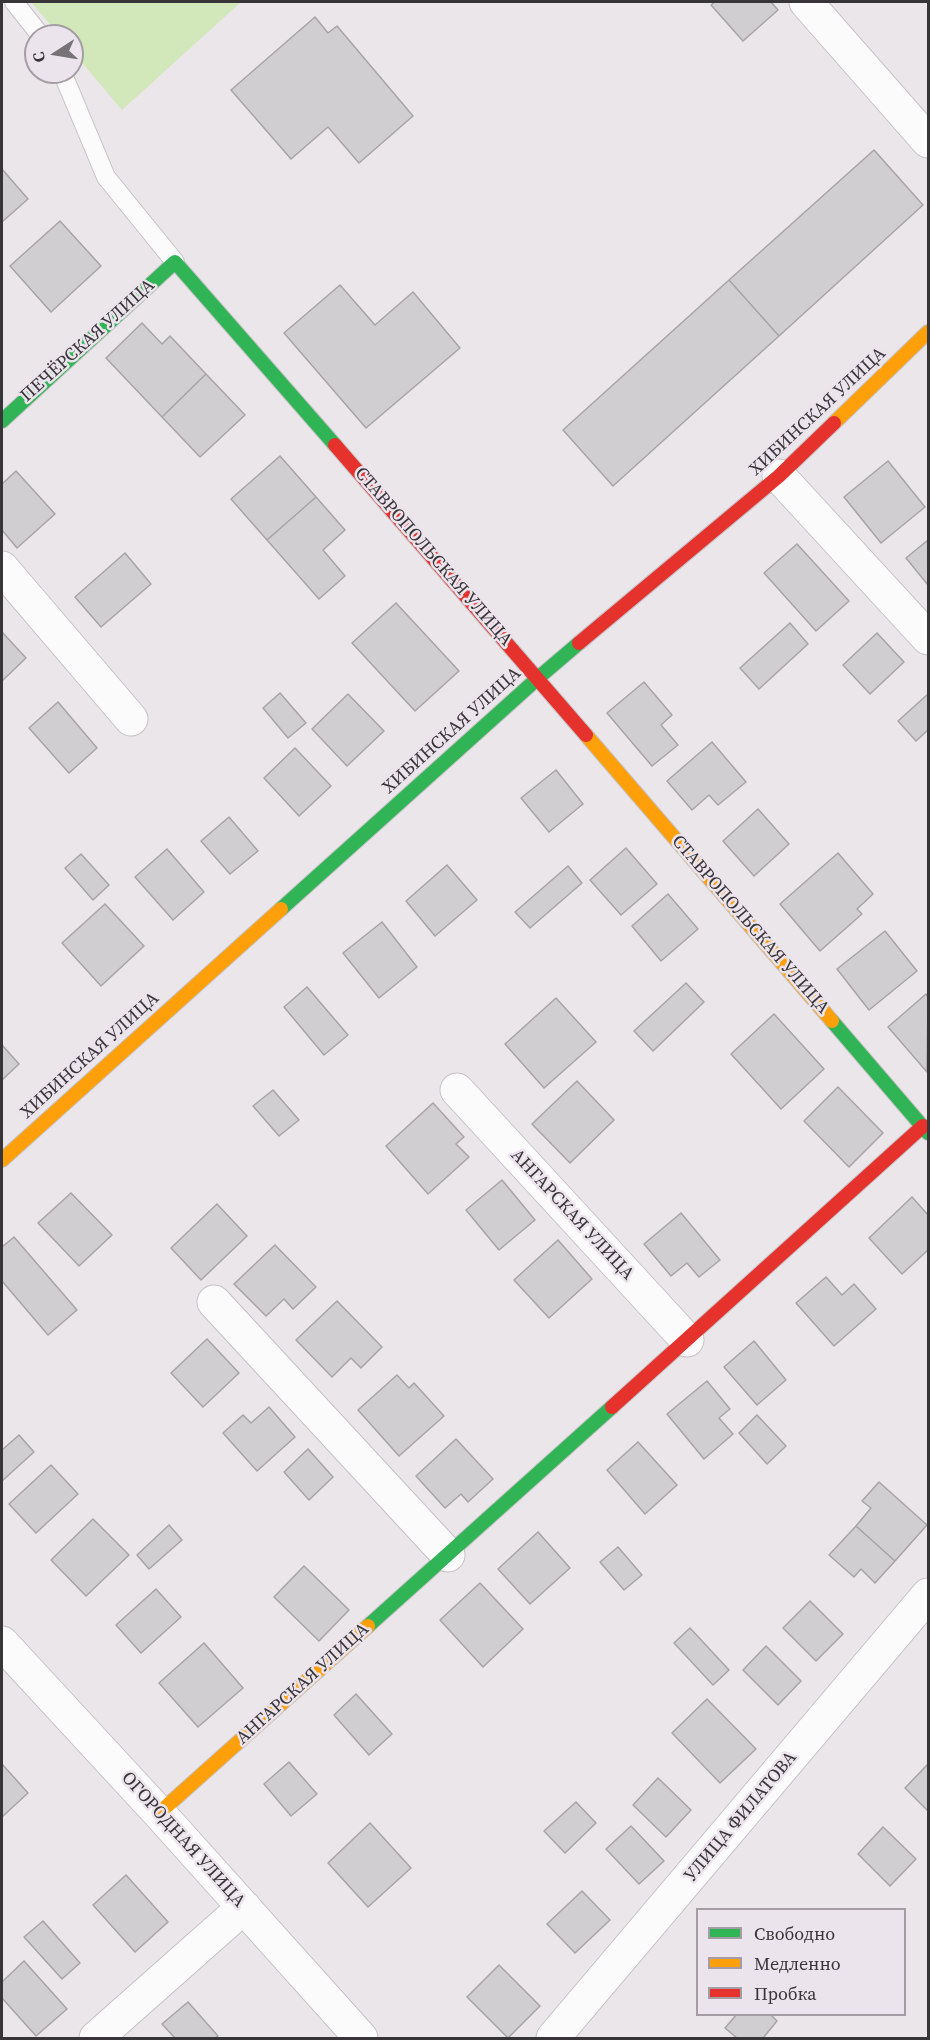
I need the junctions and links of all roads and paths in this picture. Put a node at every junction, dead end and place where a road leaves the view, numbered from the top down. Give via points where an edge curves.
1 (14, 2) edge
2 (806, 2) edge
3 (31, 24) edge
4 (67, 84) edge
5 (928, 141) edge
6 (175, 262) junction
7 (928, 332) edge
8 (2, 421) edge
9 (779, 476) junction
10 (2, 568) edge
11 (928, 638) edge
12 (538, 678) junction
13 (131, 719) dead end
14 (457, 1090) dead end
15 (926, 1129) edge
16 (2, 1160) edge
17 (213, 1302) dead end
18 (687, 1340) junction
19 (448, 1555) junction
20 (928, 1595) edge
21 (6, 1657) edge
22 (159, 1813) junction
23 (244, 1906) junction
24 (96, 2038) edge
25 (361, 2038) edge
26 (553, 2038) edge

1 - 3 lane
2 - 5 street
4 - 6 lane, СТАВРОПОЛЬСКАЯ УЛИЦА via 106,177
6 - 8 street, ПЕЧЁРСКАЯ УЛИЦА
6 - 12 street, СТАВРОПОЛЬСКАЯ УЛИЦА
7 - 9 street, ХИБИНСКАЯ УЛИЦА
9 - 11 street
9 - 12 street, ХИБИНСКАЯ УЛИЦА
10 - 13 street
12 - 15 street, СТАВРОПОЛЬСКАЯ УЛИЦА
12 - 16 street, ХИБИНСКАЯ УЛИЦА
14 - 18 street, АНГАРСКАЯ УЛИЦА
15 - 18 street, АНГАРСКАЯ УЛИЦА
17 - 19 street
18 - 19 street, АНГАРСКАЯ УЛИЦА
19 - 22 street, АНГАРСКАЯ УЛИЦА
20 - 26 street, УЛИЦА ФИЛАТОВА
21 - 22 street, ОГОРОДНАЯ УЛИЦА
22 - 23 street, ОГОРОДНАЯ УЛИЦА
23 - 24 street
23 - 25 street, ОГОРОДНАЯ УЛИЦА

